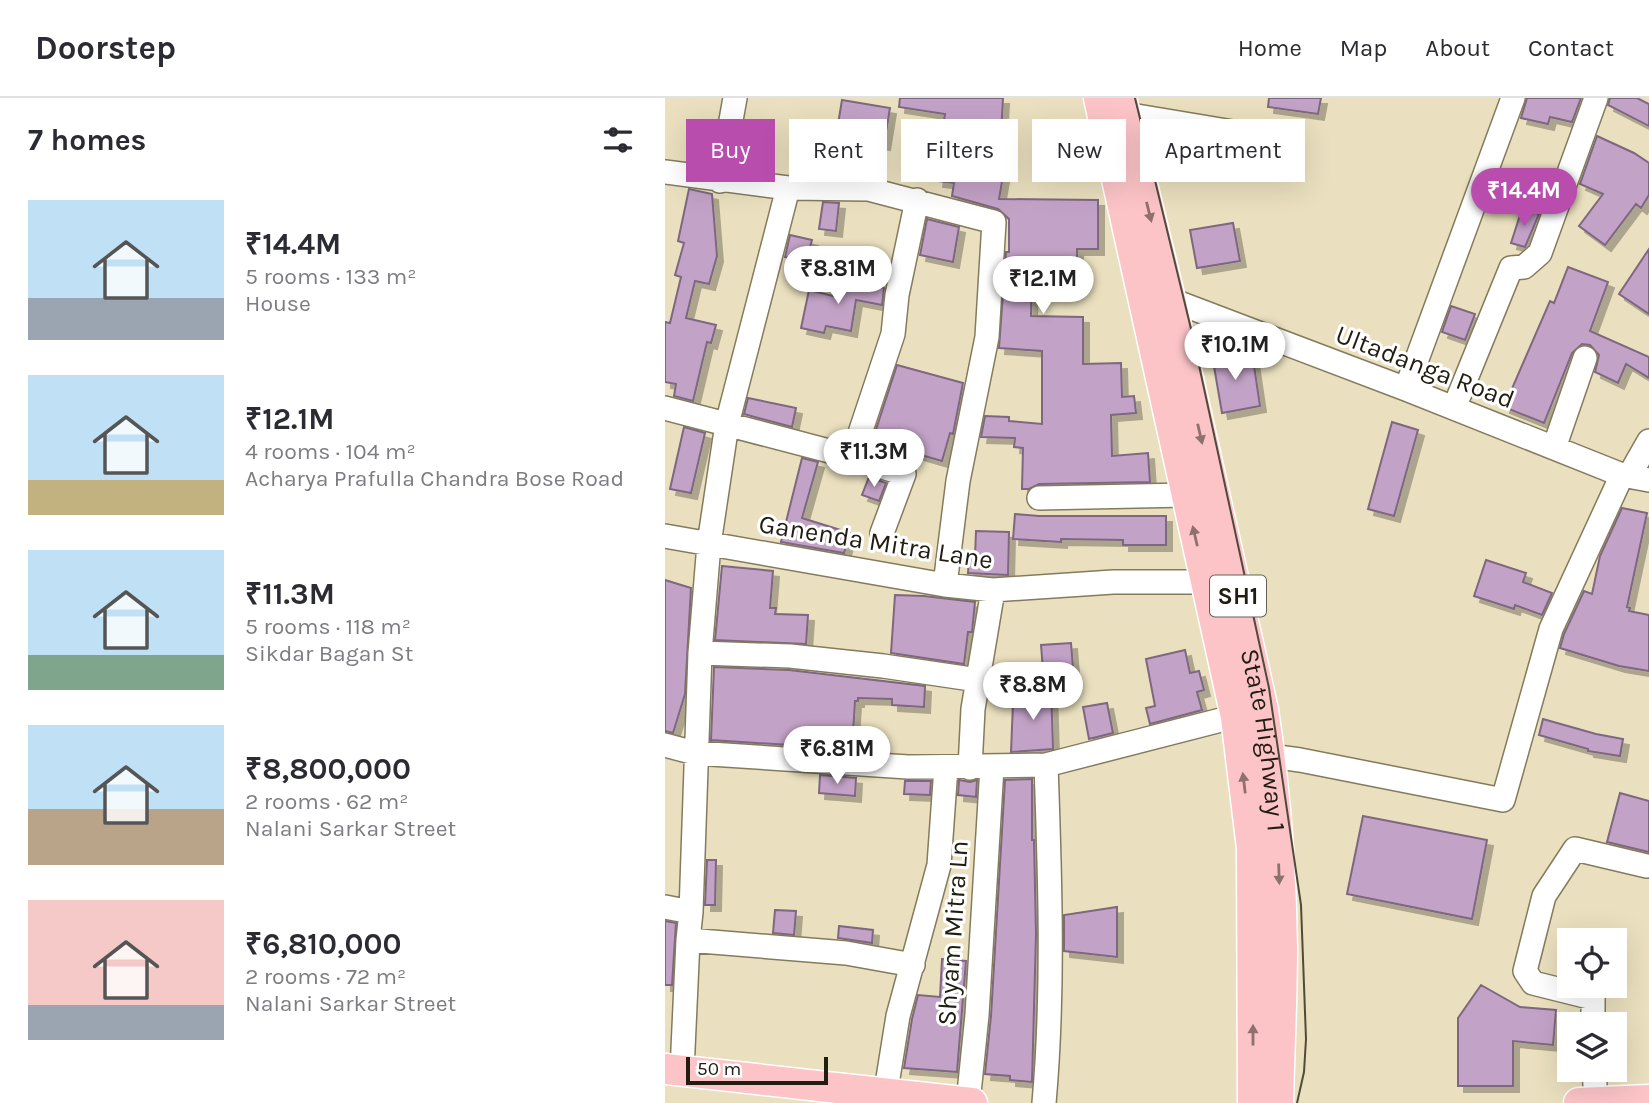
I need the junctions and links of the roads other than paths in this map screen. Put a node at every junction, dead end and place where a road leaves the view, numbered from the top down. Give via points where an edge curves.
1 (735, 98) edge
2 (1099, 98) edge
3 (1513, 98) edge
4 (1596, 98) edge
5 (1123, 106) edge
6 (731, 119) edge
7 (1180, 119) edge
8 (665, 174) edge
9 (686, 177) edge
10 (730, 182) edge
11 (788, 188) junction
12 (917, 200) junction
13 (1140, 290) junction
14 (1170, 299) junction
15 (1585, 358) dead end
16 (1406, 388) junction
17 (665, 408) edge
18 (1454, 408) junction
19 (726, 424) junction
20 (1649, 441) edge
21 (1553, 448) junction
22 (852, 457) junction
23 (1633, 477) edge
24 (1186, 495) junction
25 (1039, 498) dead end
26 (882, 533) dead end
27 (665, 536) edge
28 (709, 544) junction
29 (1206, 582) junction
30 (945, 585) junction
31 (993, 590) junction
32 (700, 653) junction
33 (978, 680) junction
34 (1249, 713) junction
35 (665, 745) edge
36 (695, 753) junction
37 (1270, 756) junction
38 (1046, 765) junction
39 (946, 767) junction
40 (981, 767) junction
41 (1647, 866) edge
42 (665, 908) edge
43 (691, 912) junction
44 (688, 940) junction
45 (912, 965) junction
46 (1593, 1012) edge
47 (673, 1070) edge
48 (1592, 1082) edge
49 (885, 1098) edge
50 (1649, 1100) edge
51 (1588, 1102) edge
52 (970, 1103) edge
53 (1044, 1103) edge
54 (1253, 1103) edge
55 (1278, 1103) edge

1 - 6 street
2 - 13 main road, SH1
3 - 16 street
4 - 18 street via 1540,253 1524,267 1511,268
5 - 7 street
5 -> 14 main road, State Highway 1 / SH1
8 - 9 street
10 - 11 street
11 - 12 street via 867,188
11 - 19 street
12 - 22 street via 893,334
12 - 30 street via 994,222 986,337 958,481
13 - 14 street, Ultadanga Road
13 - 24 main road, SH1
14 - 16 street, Ultadanga Road
14 -> 34 main road, State Highway 1 / SH1
15 - 21 street
16 - 18 street, Ultadanga Road
17 - 19 street
18 - 21 street, Ultadanga Road
19 - 22 street
19 - 28 street
20 - 23 street
21 - 23 street, Ultadanga Road
22 - 26 street via 904,474
23 - 37 street via 1551,629 1503,800
24 - 25 street
29 -> 24 main road, SH1
27 - 28 street, Ganenda Mitra Lane
28 - 30 street, Ganenda Mitra Lane
28 - 32 street
29 - 31 street, Ganenda Mitra Lane
29 - 34 main road, SH1
30 - 31 street, Ganenda Mitra Lane
31 - 33 street, Shyam Mitra Ln
32 - 33 street via 790,656
32 - 36 street
33 - 40 street, Shyam Mitra Ln via 974,709
34 - 37 main road, State Highway 1 / SH1
34 - 38 street
54 -> 34 main road, SH1
35 - 36 street
36 - 39 street
36 - 43 street
37 -> 55 main road, State Highway 1 / SH1 via 1282,950
38 - 40 street
38 - 53 street via 1052,940
39 - 40 street
39 - 45 street via 940,864
40 - 52 street, Shyam Mitra Ln via 977,1015
41 - 46 street via 1575,849 1544,896 1525,971 1534,983 1593,998
42 - 43 street
43 - 44 street
44 - 45 street via 846,953
44 - 47 street
45 - 49 street via 898,1016
47 - 49 main road
48 - 51 street
49 - 52 main road
50 - 51 main road

